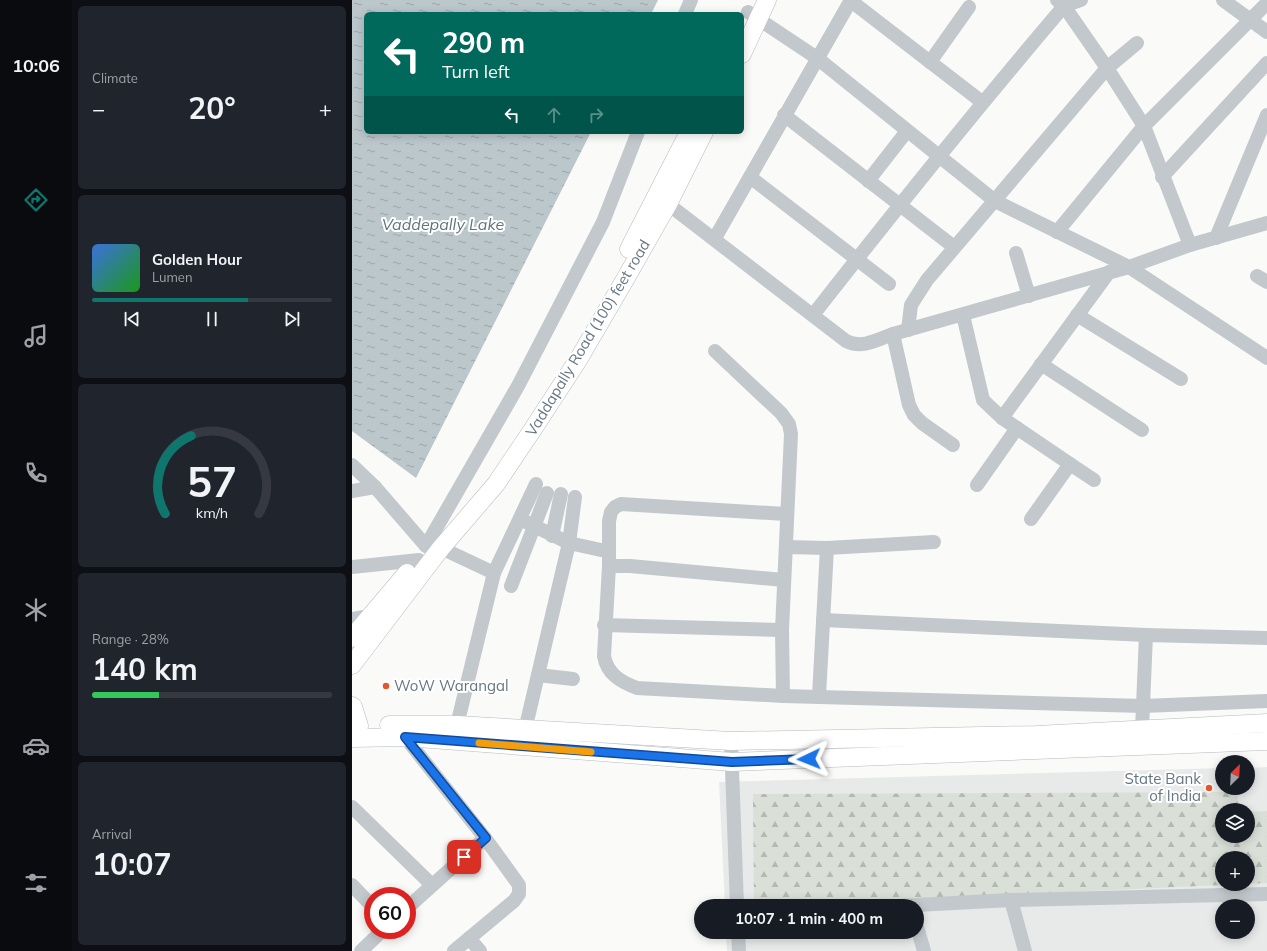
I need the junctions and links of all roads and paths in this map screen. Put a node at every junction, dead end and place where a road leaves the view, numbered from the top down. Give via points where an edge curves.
1 (691, 0) edge
2 (767, 0) edge
3 (851, 0) edge
4 (1081, 0) edge
5 (1223, 0) edge
6 (1060, 3) edge
7 (1267, 3) edge
8 (970, 7) dead end
9 (686, 12) edge
10 (750, 13) edge
11 (1250, 20) junction
12 (1267, 32) edge
13 (1137, 43) dead end
14 (744, 44) edge
15 (817, 58) junction
16 (930, 62) junction
17 (1267, 63) edge
18 (1107, 68) junction
19 (982, 102) junction
20 (784, 115) junction
21 (1267, 115) edge
22 (1144, 126) junction
23 (907, 131) junction
24 (637, 134) edge
25 (688, 134) edge
26 (703, 134) edge
27 (939, 158) junction
28 (750, 177) junction
29 (1162, 177) junction
30 (868, 181) junction
31 (995, 201) junction
32 (668, 204) junction
33 (899, 205) junction
34 (1267, 223) edge
35 (1057, 232) junction
36 (715, 238) junction
37 (1216, 238) junction
38 (1190, 245) junction
39 (954, 247) junction
40 (1016, 253) dead end
41 (856, 260) junction
42 (1129, 267) junction
43 (1109, 272) junction
44 (889, 284) dead end
45 (1029, 296) junction
46 (813, 315) junction
47 (963, 315) junction
48 (1077, 315) junction
49 (908, 330) junction
50 (893, 334) junction
51 (715, 350) dead end
52 (1267, 358) edge
53 (1041, 364) junction
54 (1181, 379) dead end
55 (1002, 418) junction
56 (1017, 428) junction
57 (1142, 430) dead end
58 (953, 445) dead end
59 (1070, 464) junction
60 (352, 465) edge
61 (1094, 480) dead end
62 (977, 485) dead end
63 (375, 487) junction
64 (352, 491) edge
65 (786, 514) junction
66 (518, 518) junction
67 (1031, 519) dead end
68 (534, 526) junction
69 (552, 536) junction
70 (934, 542) dead end
71 (569, 543) junction
72 (786, 547) junction
73 (827, 548) junction
74 (429, 550) junction
75 (601, 550) dead end
76 (609, 566) junction
77 (352, 567) edge
78 (494, 573) junction
79 (784, 580) junction
80 (511, 586) dead end
81 (361, 618) edge
82 (823, 620) junction
83 (604, 625) junction
84 (782, 630) junction
85 (1146, 635) junction
86 (352, 638) edge
87 (1267, 638) edge
88 (352, 665) edge
89 (538, 675) junction
90 (573, 679) dead end
91 (783, 696) junction
92 (819, 696) junction
93 (1267, 701) edge
94 (1143, 706) junction
95 (352, 707) edge
96 (1267, 723) edge
97 (457, 725) junction
98 (1142, 729) junction
99 (354, 730) edge
100 (525, 730) junction
101 (405, 737) junction
102 (1267, 741) edge
103 (731, 742) junction
104 (732, 762) junction
105 (352, 807) edge
106 (486, 838) junction
107 (352, 885) edge
108 (432, 885) junction
109 (1267, 894) edge
110 (364, 898) edge
111 (737, 899) edge
112 (416, 900) edge
113 (1011, 900) junction
114 (924, 905) edge
115 (469, 938) junction
116 (374, 939) edge
117 (738, 939) edge
118 (920, 939) edge
119 (361, 951) edge
120 (454, 951) edge
121 (480, 951) edge
122 (739, 951) edge
123 (924, 951) edge
124 (1025, 951) edge

1 - 9 street
2 - 10 main road
3 - 15 street
3 - 16 street
4 - 6 street
5 - 11 street
6 - 18 street
6 - 19 street
7 - 11 street
8 - 16 street
10 - 14 main road
10 - 15 street
11 - 12 street
11 - 22 street
13 - 18 street
15 - 20 street
15 - 23 street
16 - 19 street
17 - 29 street
18 - 22 street
18 - 31 street
19 - 27 street
20 - 28 street
20 - 30 street
21 - 37 street
22 - 29 street
22 - 35 street
23 - 27 street
23 - 30 street
24 - 74 street via 600,229
25 - 74 main road via 615,274 565,362 506,451
26 - 32 main road, Vaddapally Road (100) feet road
27 - 31 street
27 - 33 street
28 - 36 street
28 - 41 street
29 - 38 street
30 - 33 street
31 - 35 street
31 - 39 street
32 - 36 street
32 - 74 main road, Vaddapally Road (100) feet road via 578,360 496,484
33 - 39 street
33 - 41 street
34 - 37 street
35 - 42 street
36 - 46 street
37 - 38 street
38 - 42 street
39 - 49 street via 917,294 911,305
40 - 45 street
41 - 44 street
41 - 46 street
42 - 43 street
42 - 52 street
43 - 45 street
43 - 48 street
45 - 47 street
46 - 50 street via 854,345
47 - 49 street
47 - 55 street via 983,400
48 - 53 street
48 - 54 street
49 - 50 street
50 - 58 street via 909,405 914,415
51 - 65 street via 781,413 789,424 791,449
53 - 55 street
53 - 57 street
55 - 56 street
56 - 59 street
56 - 62 street
59 - 61 street
59 - 67 street
60 - 63 street
63 - 64 street
63 - 74 street
65 - 72 street
65 - 76 street via 621,504 611,512 609,521
66 - 68 street
66 - 68 street via 542,488
66 - 78 street
68 - 69 street
68 - 80 street
69 - 71 street
69 - 71 street via 568,496
70 - 73 street
71 - 75 street
71 - 89 street
72 - 73 street
72 - 79 street
73 - 82 street
74 - 77 street
74 - 78 street
74 - 81 main road
74 - 88 main road, Vaddapally Road (100) feet road
76 - 79 street
76 - 83 street
78 - 97 street
79 - 84 street
81 - 86 main road
82 - 85 street
82 - 92 street
83 - 84 street
83 - 91 street via 606,666 615,677 626,684 637,688
84 - 91 street
85 - 87 street
85 - 94 street
89 - 90 street
89 - 100 street
91 - 92 street
92 - 94 street
93 - 94 street
94 - 98 street
95 - 99 highway
96 - 98 main road
97 - 99 main road
97 - 100 main road
98 - 103 main road
99 - 101 main road
100 - 103 main road
101 - 104 main road
101 - 106 street
102 - 104 main road
103 - 104 street
104 - 111 street
105 - 108 street
106 - 108 street
106 - 115 street via 519,885 519,894
107 - 110 street
108 - 112 street
109 - 113 street
113 - 114 street
113 - 124 street
115 - 120 street
115 - 121 street
116 - 119 street
117 - 122 street
118 - 123 street

